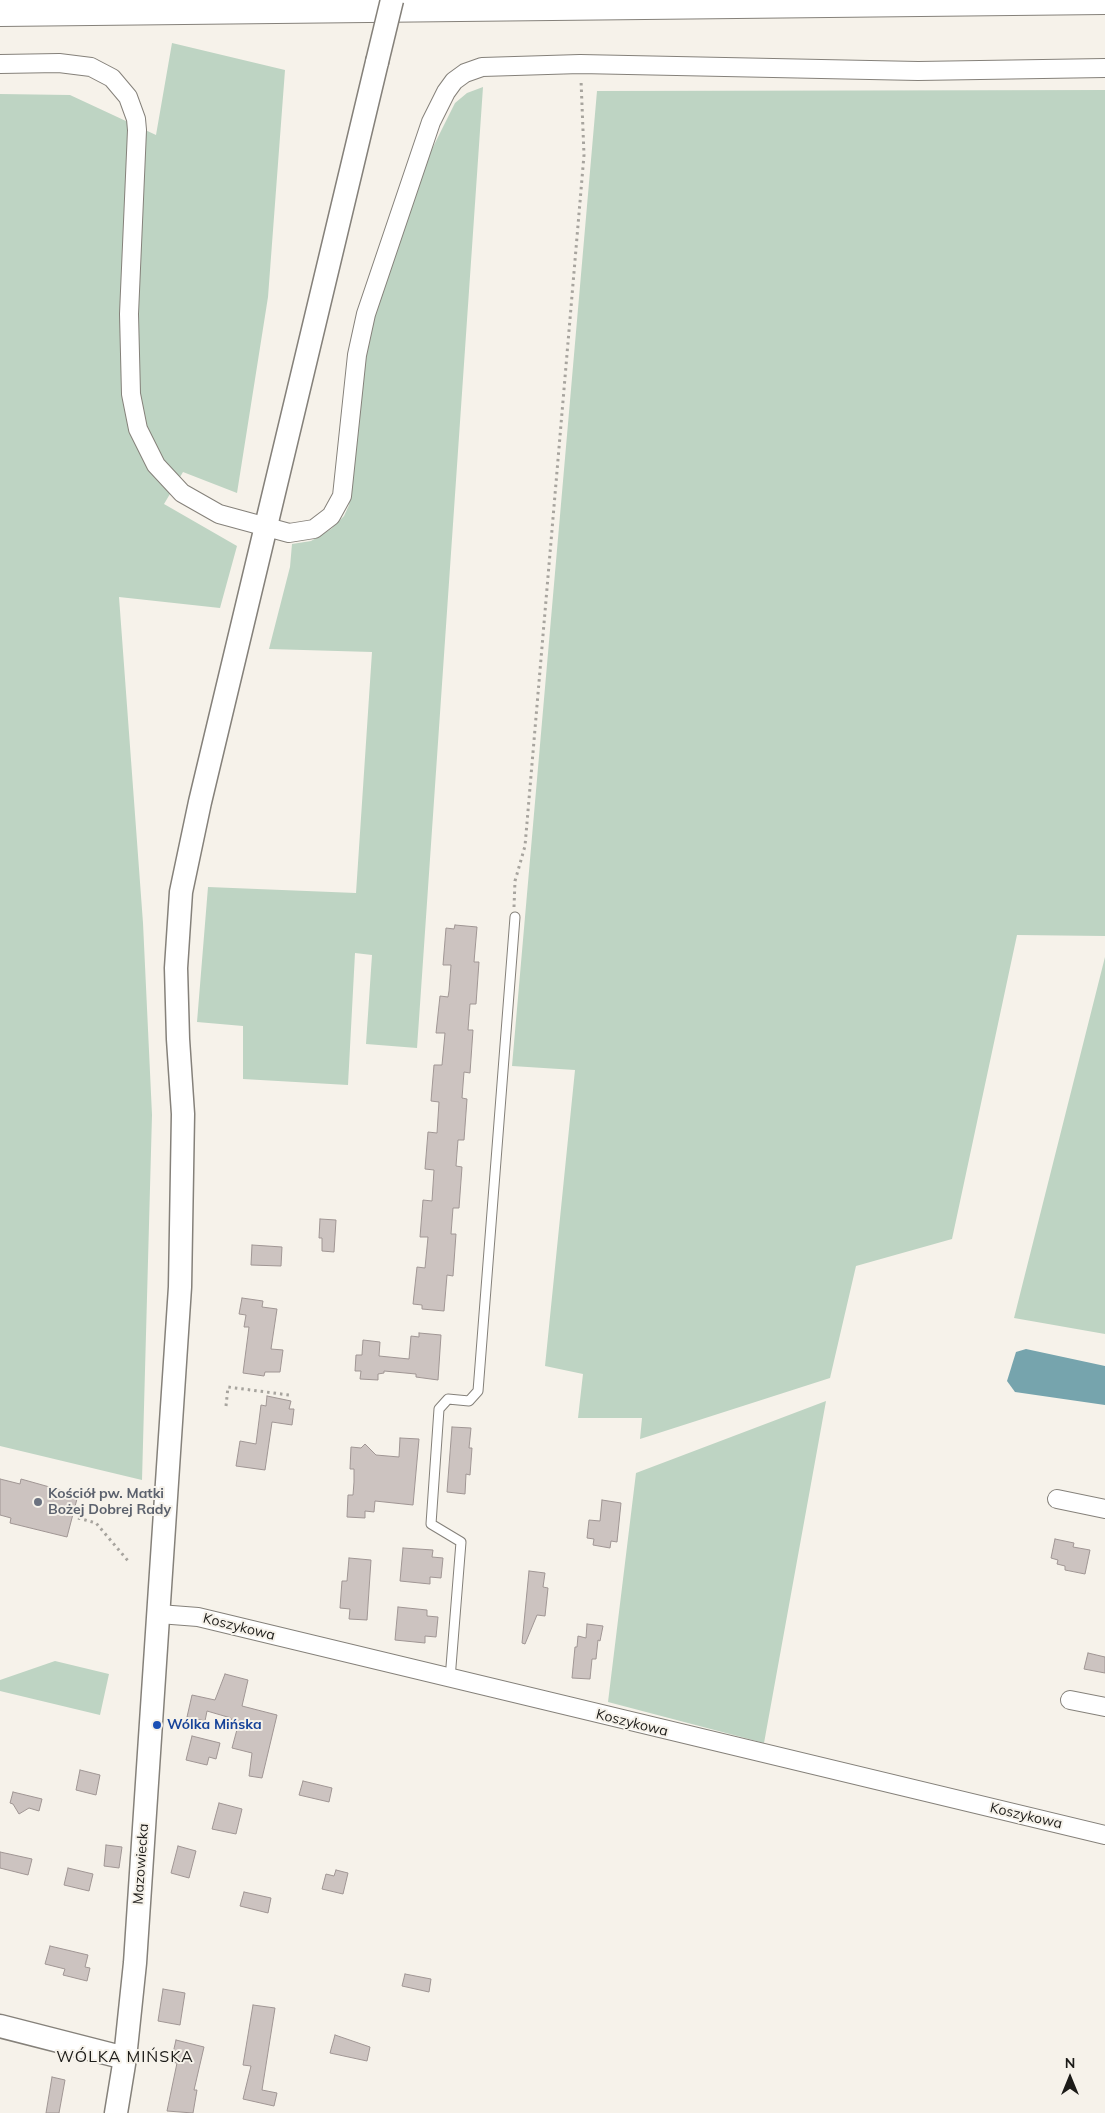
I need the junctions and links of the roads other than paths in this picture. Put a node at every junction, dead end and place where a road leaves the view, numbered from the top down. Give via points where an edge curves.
1 (392, 0) edge
2 (1105, 0) edge
3 (0, 12) edge
4 (0, 64) edge
5 (1105, 68) edge
6 (266, 528) junction
7 (515, 917) road end
8 (1057, 1499) dead end
9 (1105, 1509) edge
10 (159, 1614) junction
11 (450, 1679) junction
12 (1070, 1700) dead end
13 (1105, 1707) edge
14 (1105, 1835) edge
15 (0, 2026) edge
16 (125, 2058) junction
17 (116, 2113) edge

1 - 6 street, Mazowiecka, bridge
2 - 3 highway
4 - 6 street via 59,63 91,68 112,78 128,97 136,119 129,314 130,394 138,430 156,465 182,492 219,514
5 - 6 street via 918,71 580,64 482,67 465,73 446,92 431,122 364,323 357,355 342,496 332,516 314,529 289,533
6 - 10 street, Mazowiecka via 191,840 178,921 176,1002 183,1114 183,1198
7 - 11 lane via 478,1391 469,1401 448,1399 439,1409 431,1524 461,1542
8 - 9 street
10 - 11 street, Koszykowa via 198,1617
10 - 16 street, Mazowiecka via 135,1964
11 - 14 street, Koszykowa
12 - 13 street
15 - 16 street
16 - 17 street, Mazowiecka

